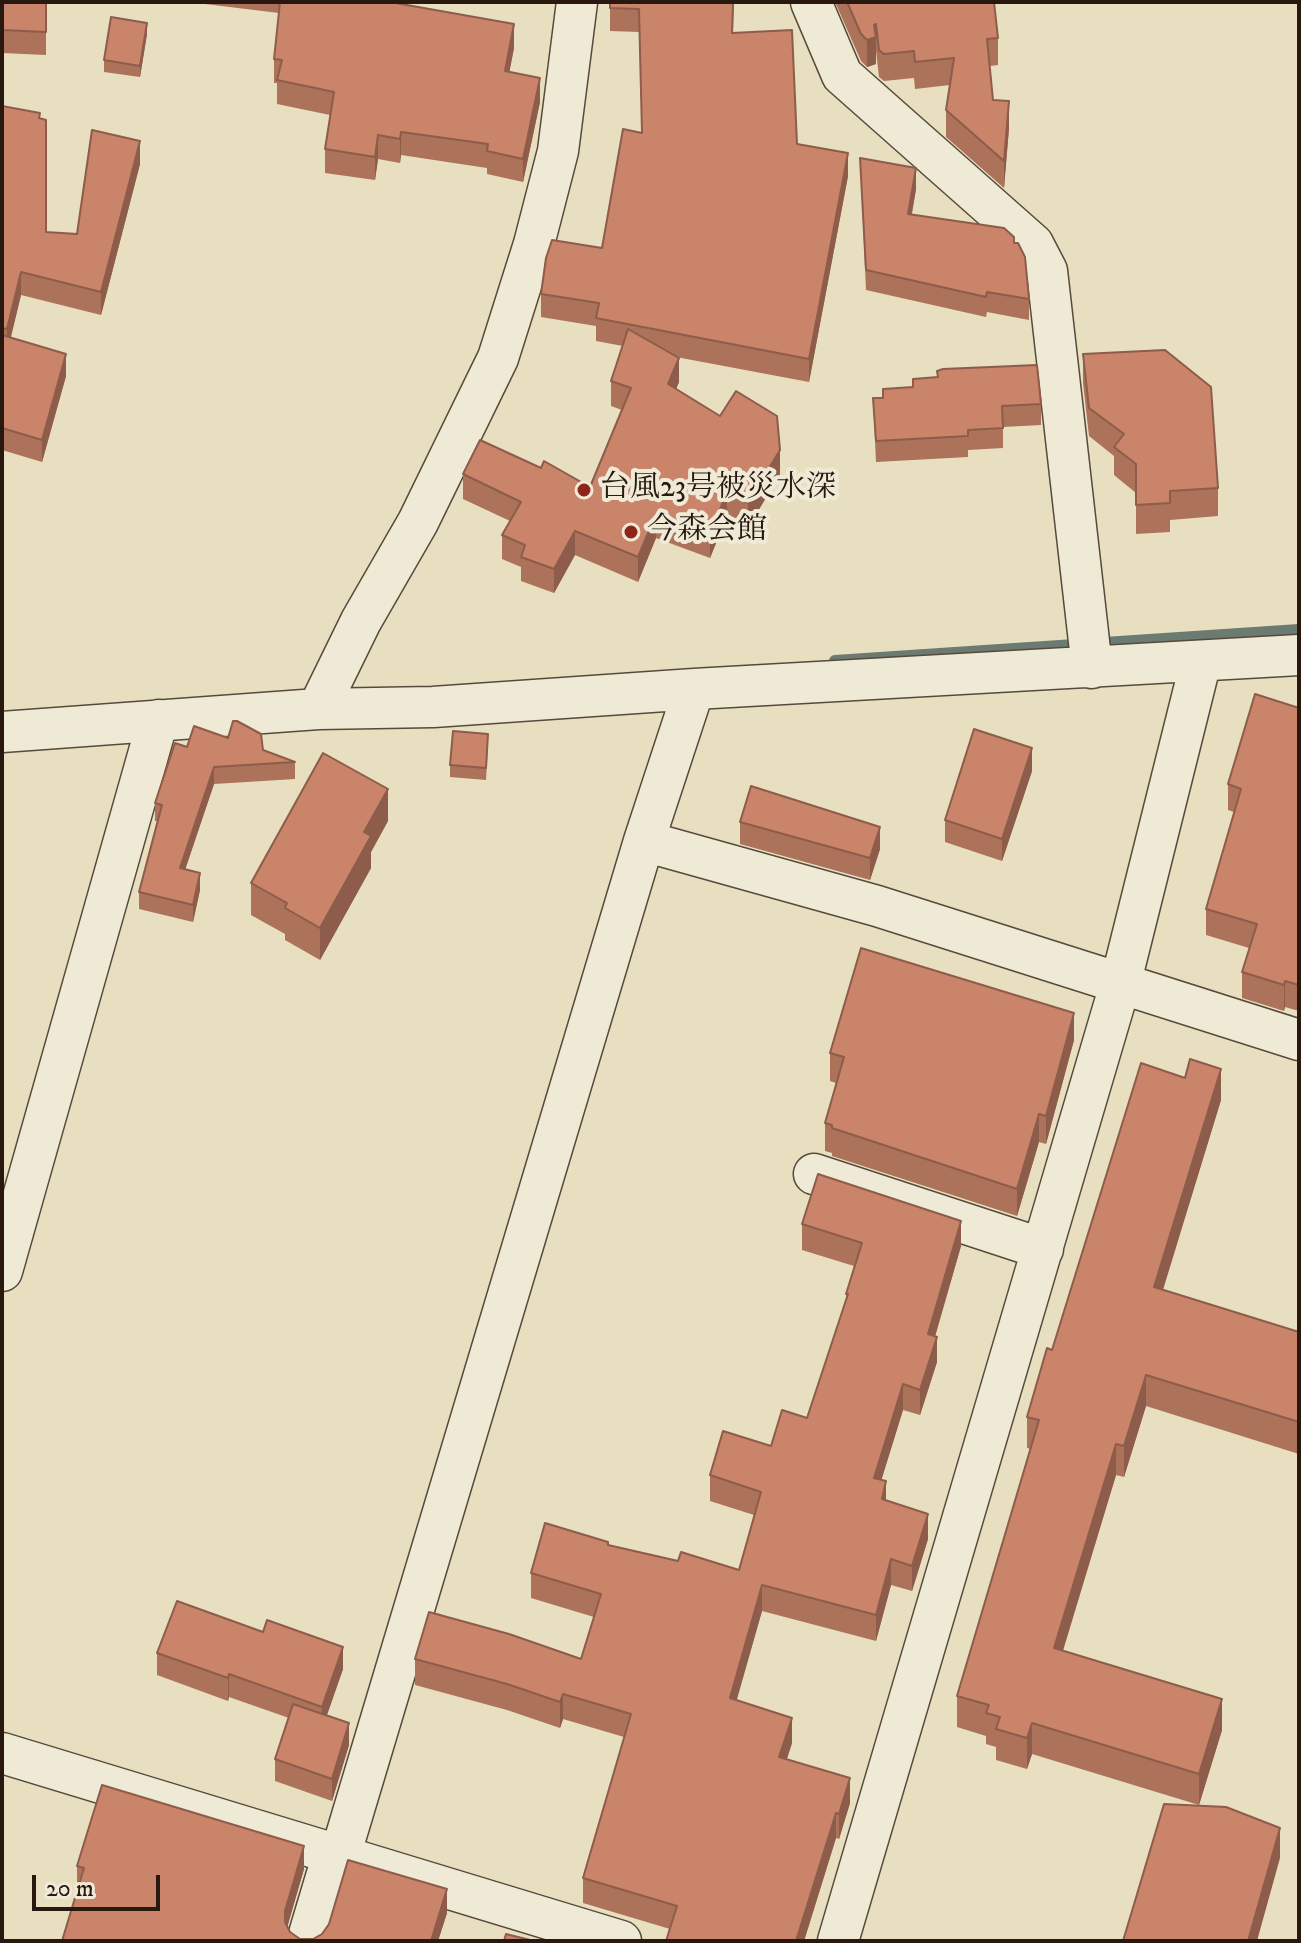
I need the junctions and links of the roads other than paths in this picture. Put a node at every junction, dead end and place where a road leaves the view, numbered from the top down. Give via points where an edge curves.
1 (577, 2) edge
2 (811, 2) edge
3 (1299, 655) edge
4 (1201, 661) junction
5 (1092, 668) junction
6 (694, 689) junction
7 (318, 709) junction
8 (158, 720) junction
9 (2, 732) edge
10 (644, 841) junction
11 (1120, 985) junction
12 (1299, 1040) edge
13 (814, 1174) edge
14 (1043, 1249) junction
15 (2, 1271) edge
16 (2, 1753) edge
17 (336, 1855) junction
18 (307, 1941) edge
19 (621, 1941) edge
20 (838, 1941) edge

1 - 7 street via 558,151 498,358
2 - 5 street via 842,75 1033,244 1047,271
3 - 4 street
4 - 5 street
4 - 11 street
5 - 6 street
6 - 7 street via 433,707
6 - 10 street
7 - 8 street
8 - 9 street
8 - 15 street
10 - 11 street via 877,906
10 - 17 street
11 - 12 street
11 - 14 street
13 - 14 street
14 - 20 street
16 - 17 street
17 - 18 street
17 - 19 street

